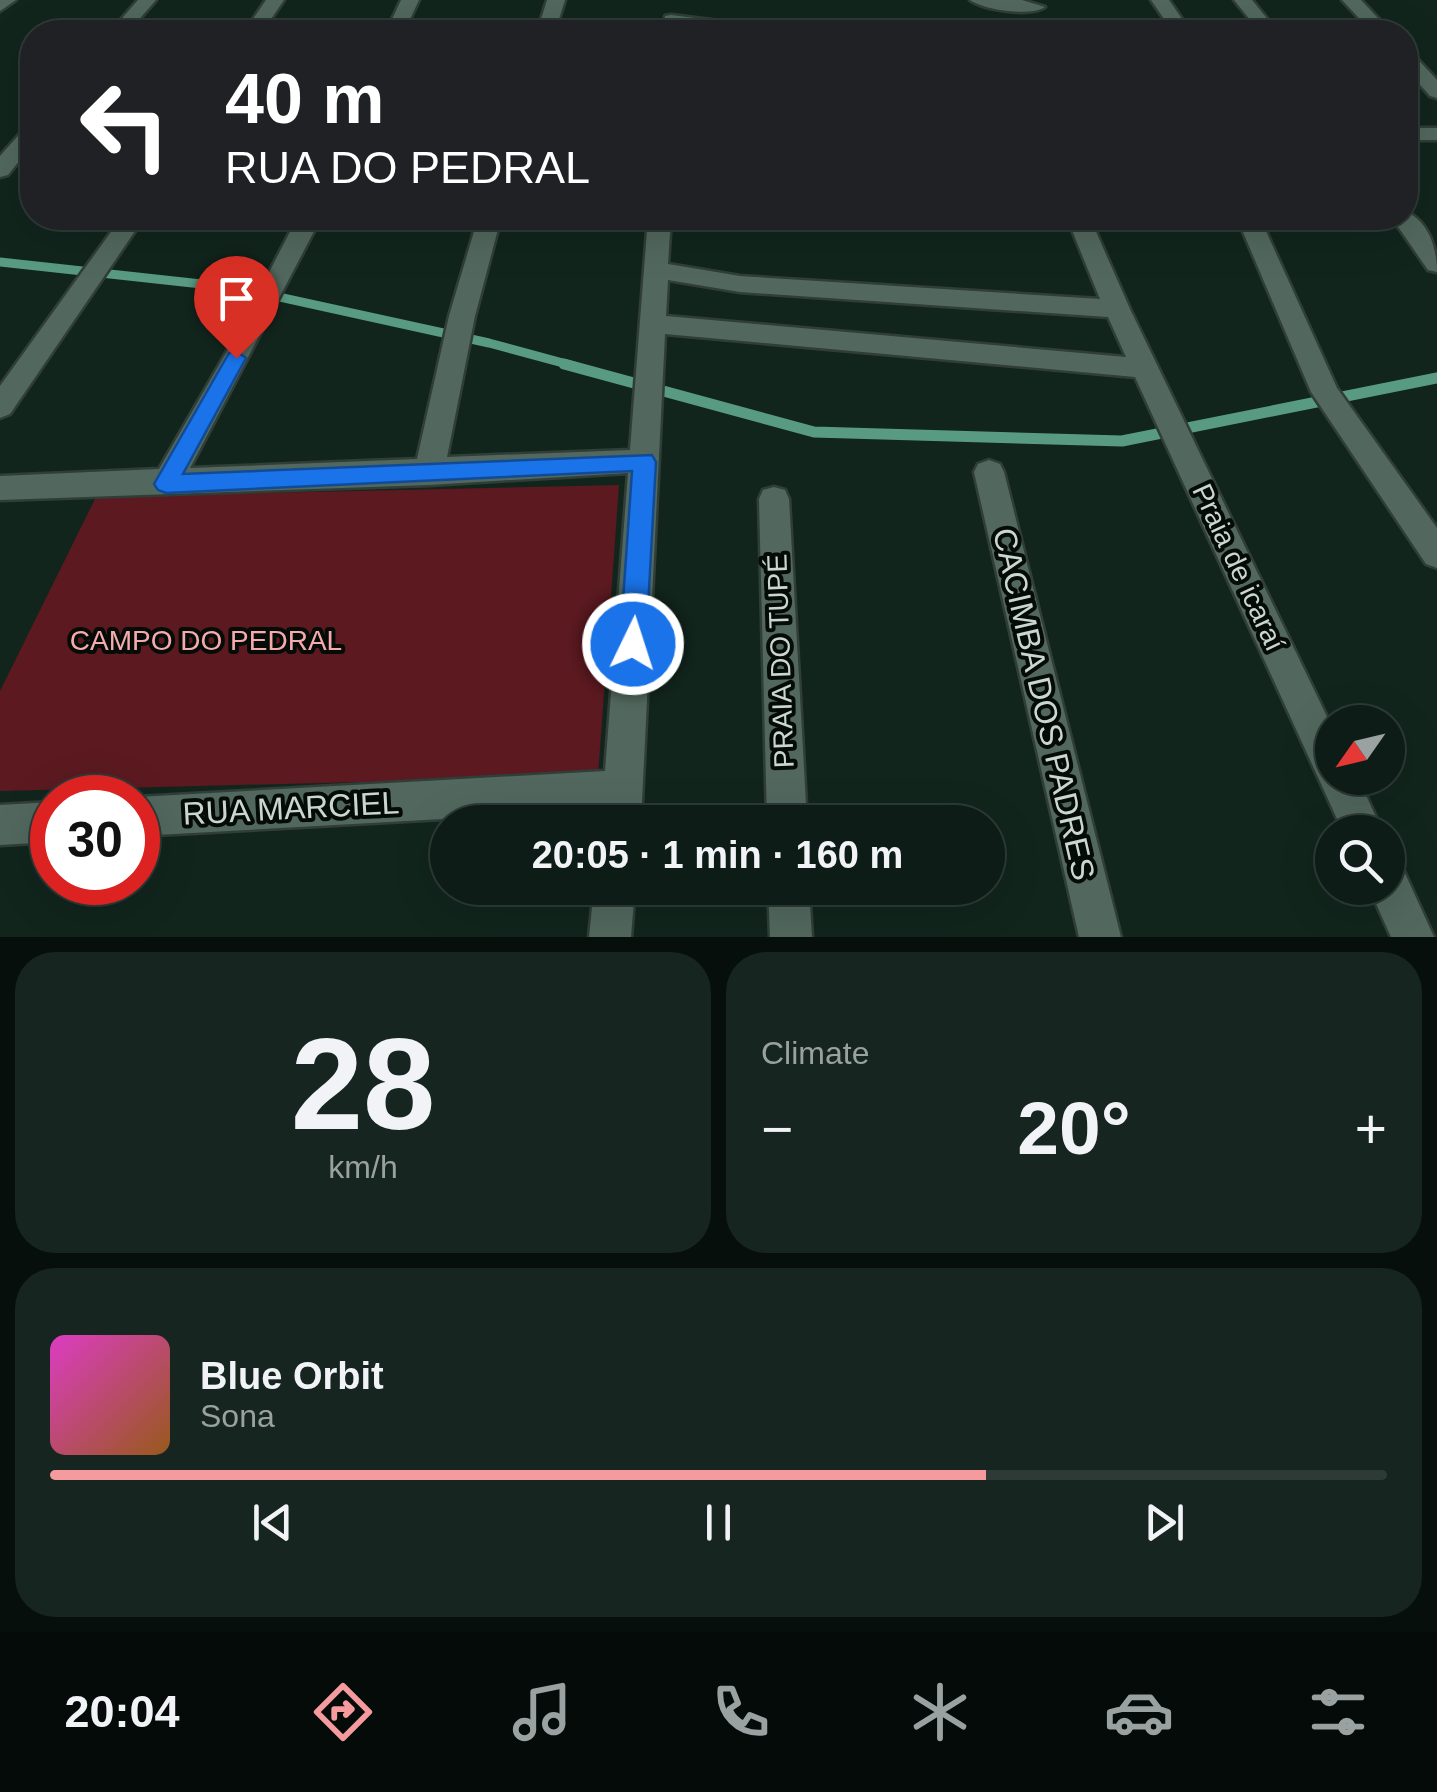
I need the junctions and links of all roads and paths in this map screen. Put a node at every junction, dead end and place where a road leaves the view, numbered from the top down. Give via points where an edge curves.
1 (7, 0) edge
2 (147, 0) edge
3 (979, 0) edge
4 (1244, 0) edge
5 (1350, 0) edge
6 (0, 6) edge
7 (1037, 9) edge
8 (130, 20) edge
9 (1260, 20) edge
10 (1370, 20) edge
11 (1418, 71) edge
12 (1437, 92) edge
13 (20, 146) edge
14 (0, 170) edge
15 (124, 230) edge
16 (303, 230) edge
17 (486, 230) edge
18 (658, 230) edge
19 (1081, 230) edge
20 (1253, 230) edge
21 (1413, 230) edge
22 (1437, 264) edge
23 (656, 270) junction
24 (1117, 309) junction
25 (652, 324) junction
26 (1144, 368) junction
27 (0, 407) edge
28 (644, 462) junction
29 (989, 472) dead end
30 (429, 473) junction
31 (166, 484) junction
32 (0, 488) edge
33 (774, 499) dead end
34 (1437, 554) edge
35 (1315, 731) edge
36 (622, 805) edge
37 (785, 805) edge
38 (430, 810) edge
39 (160, 816) edge
40 (30, 823) edge
41 (0, 825) edge
42 (613, 905) edge
43 (790, 905) edge
44 (1398, 905) edge
45 (610, 937) edge
46 (792, 937) edge
47 (1100, 937) edge
48 (1413, 937) edge

1 - 6 street
2 - 8 street
3 - 7 street
4 - 9 street
5 - 10 street
11 - 12 street
13 - 14 street
15 - 27 street
16 - 31 street
17 - 30 street
18 - 23 street
19 - 24 street, Praia de icaraí
20 - 34 street via 1325,392
21 - 22 street
23 - 24 street via 740,284
23 - 25 street
24 - 26 street, Praia de icaraí
25 - 26 street
25 - 28 street
26 - 35 street, Praia de icaraí
28 - 30 street
28 - 36 street
29 - 47 street, CACIMBA DOS PADRES
30 - 31 street
31 - 32 street
33 - 37 street, PRAIA DO TUPÉ
38 - 39 street, RUA MARCIEL
40 - 41 street
42 - 45 street
43 - 46 street
44 - 48 street

